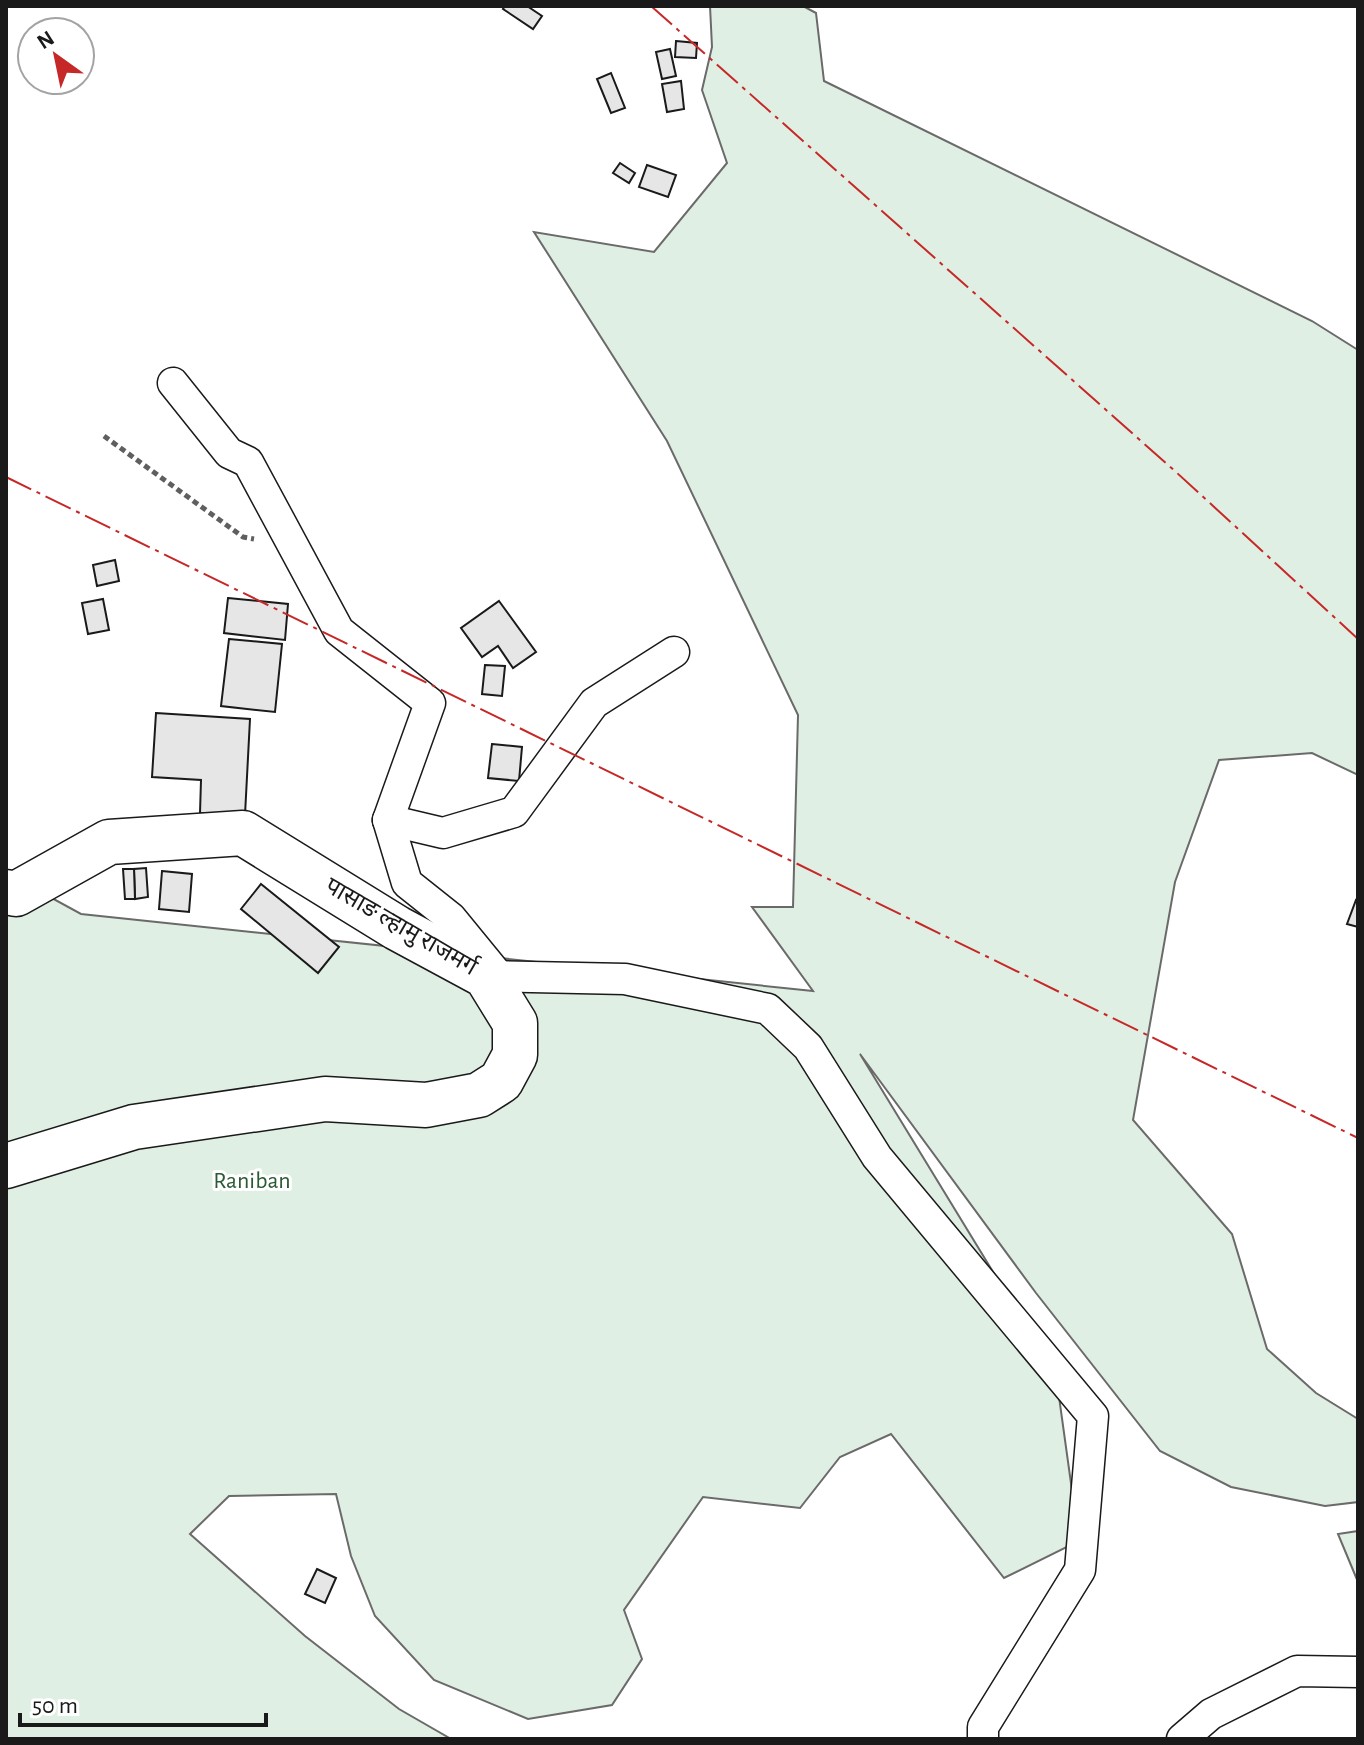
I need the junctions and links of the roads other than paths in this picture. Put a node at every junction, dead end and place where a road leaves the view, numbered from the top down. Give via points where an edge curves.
1 (173, 383) dead end
2 (674, 652) dead end
3 (388, 820) junction
4 (6, 892) edge
5 (492, 975) junction
6 (6, 1166) edge
7 (1358, 1672) edge
8 (983, 1739) edge
9 (1182, 1739) edge

1 - 3 street via 229,453 248,462 339,631 430,703
2 - 3 street via 594,703 514,812 443,833
3 - 5 street via 407,883 451,918
4 - 5 main road, पासाङ ल्हामु राजमर्ग via 16,894 109,842 243,833 397,928
5 - 6 main road, पासाङ ल्हामु राजमर्ग via 515,1023 515,1055 501,1081 479,1095 426,1105 325,1099 134,1127
5 - 8 street via 625,979 768,1009 808,1047 877,1157 1093,1416 1080,1570 983,1727
7 - 9 street via 1297,1671 1211,1714

